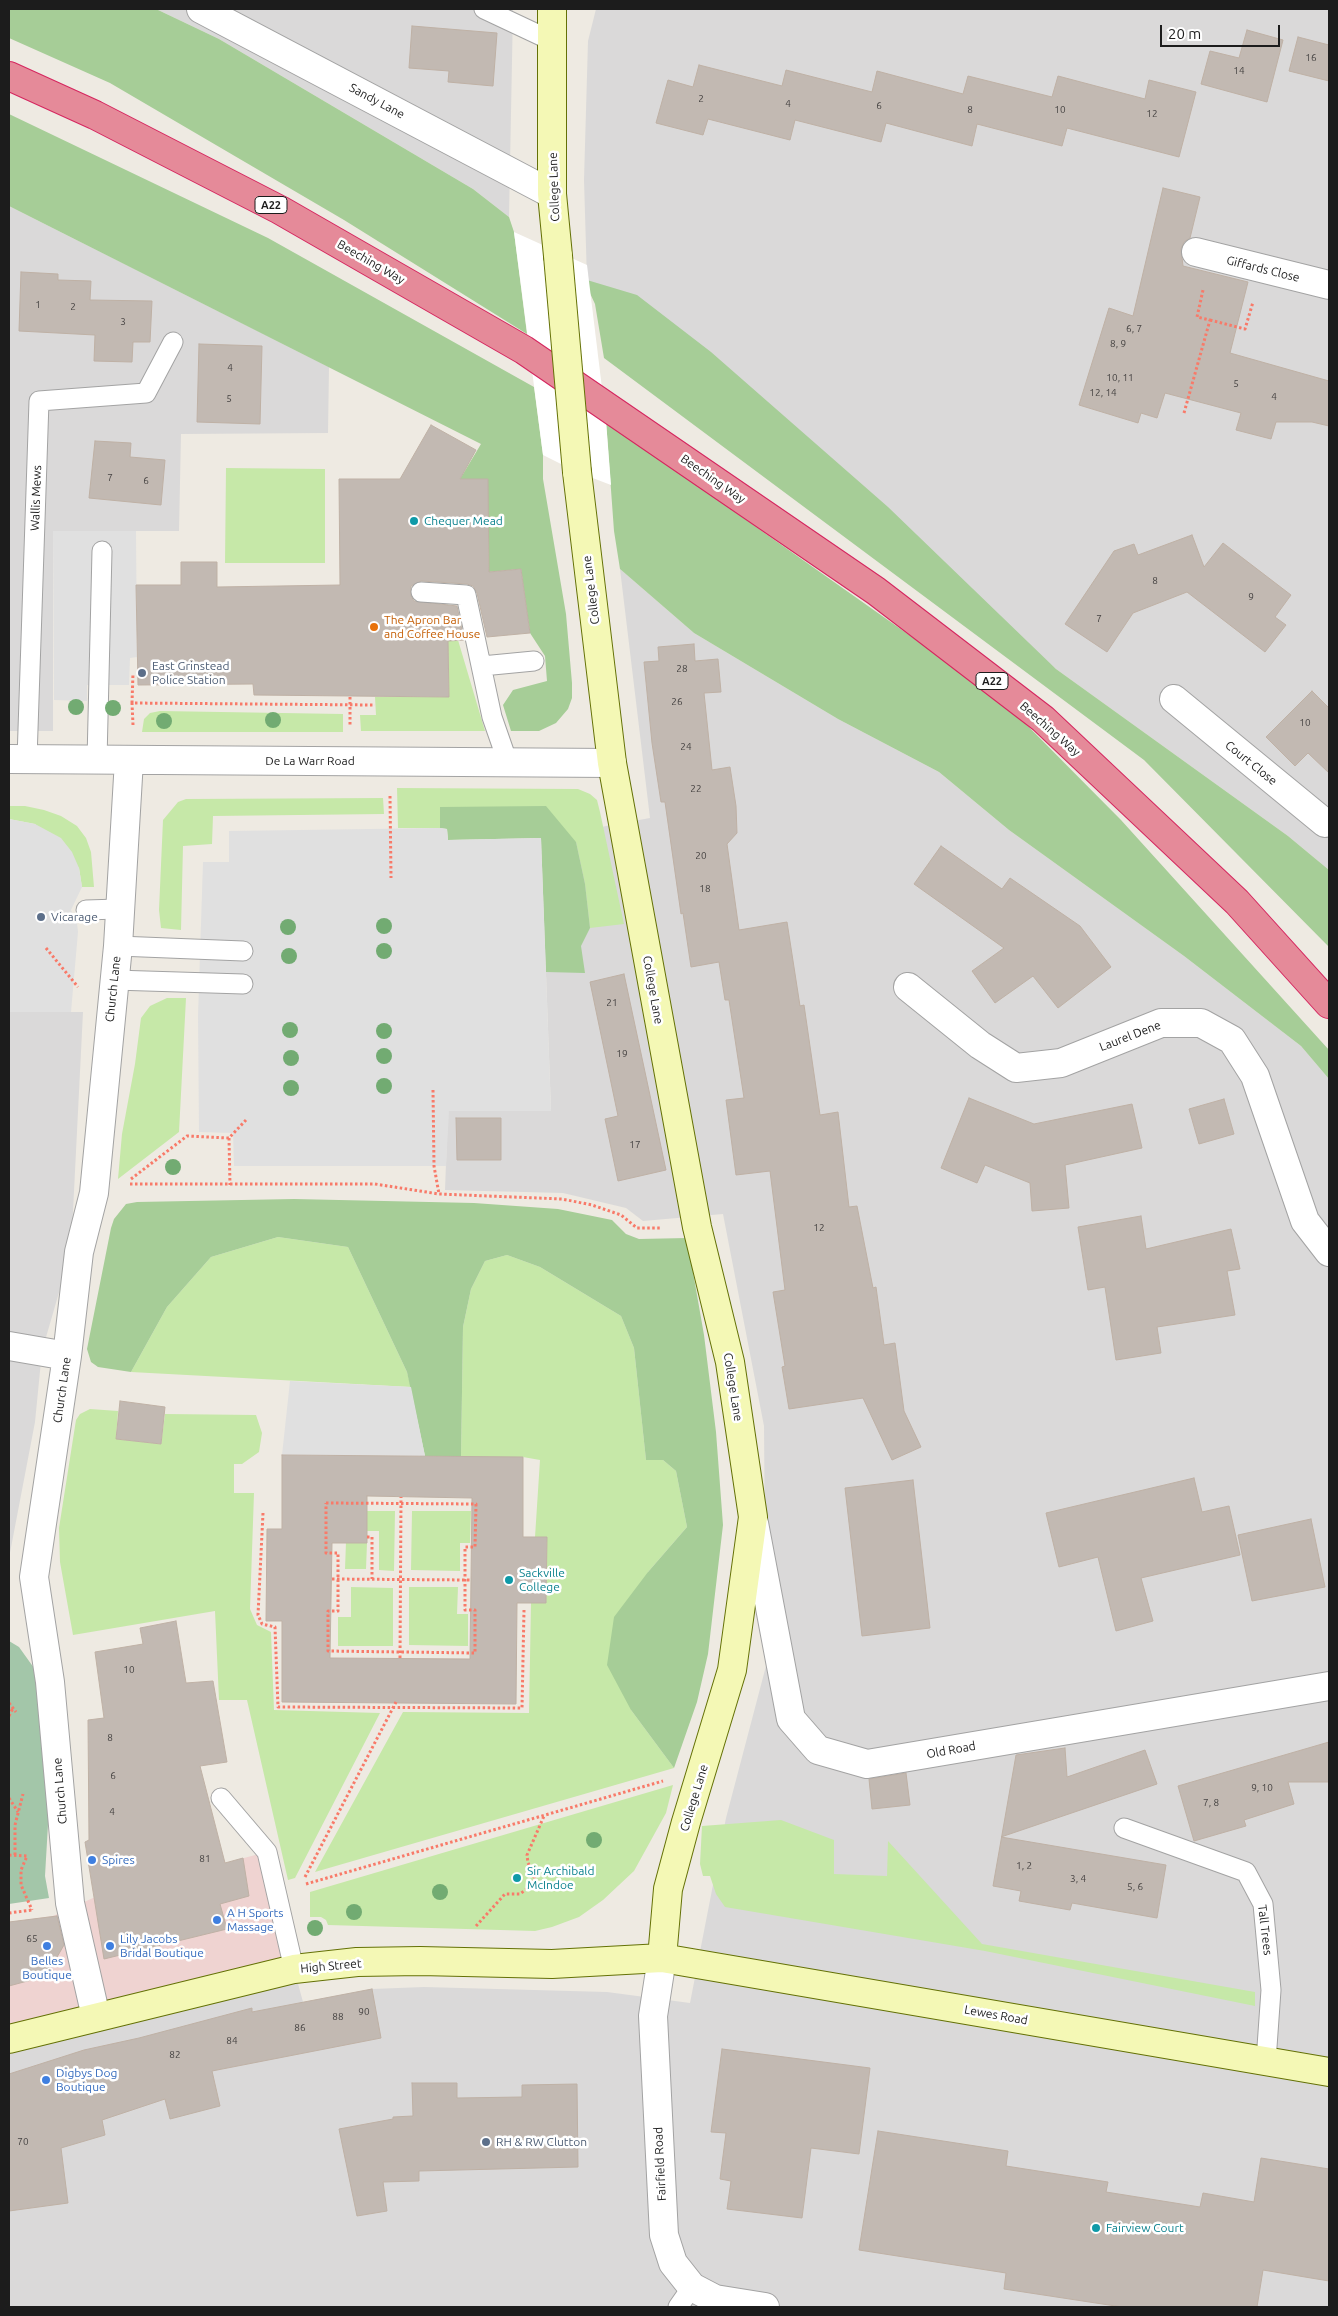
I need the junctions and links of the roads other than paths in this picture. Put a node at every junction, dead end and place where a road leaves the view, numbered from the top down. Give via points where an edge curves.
1 (201, 9) edge
2 (484, 9) edge
3 (552, 9) edge
4 (552, 41) junction
5 (9, 76) edge
6 (552, 194) junction
7 (1204, 254) road end
8 (1329, 285) edge
9 (173, 342) dead end
10 (102, 551) dead end
11 (421, 592) dead end
12 (534, 661) dead end
13 (482, 666) junction
14 (1174, 699) dead end
15 (18, 759) edge
16 (97, 760) junction
17 (129, 760) junction
18 (508, 763) junction
19 (612, 764) junction
20 (1329, 822) edge
21 (118, 909) junction
22 (86, 910) dead end
23 (118, 946) junction
24 (243, 951) dead end
25 (114, 980) junction
26 (243, 984) dead end
27 (908, 987) dead end
28 (1329, 1004) edge
29 (1329, 1252) edge
30 (9, 1346) edge
31 (67, 1356) junction
32 (753, 1517) junction
33 (1329, 1686) edge
34 (221, 1798) dead end
35 (1124, 1828) dead end
36 (662, 1958) junction
37 (294, 1969) junction
38 (96, 2017) junction
39 (9, 2039) edge
40 (1266, 2061) junction
41 (1329, 2072) edge
42 (685, 2297) edge
43 (765, 2307) edge

1 - 6 street, Sandy Lane
2 - 4 lane
3 - 4 main road, College Lane
4 - 6 main road, College Lane
5 - 28 highway, Beeching Way / A22 via 95,115 280,210 524,350 876,591 1042,720 1237,902
6 - 19 main road, College Lane, bridge via 576,472
7 - 8 street, Giffards Close
9 - 15 lane, Wallis Mews via 146,392 39,401
10 - 16 lane
11 - 13 lane via 466,595
12 - 13 lane
13 - 18 lane via 492,718
14 - 20 street, Court Close via 1325,823
15 - 16 street, De La Warr Road
16 - 17 street, De La Warr Road
17 - 18 street, De La Warr Road
17 - 21 street, Church Lane
18 - 19 street, De La Warr Road
19 - 32 main road, College Lane via 697,1227 730,1362
21 - 22 lane
21 - 23 street, Church Lane
23 - 24 lane
23 - 25 street, Church Lane
25 - 26 lane
25 - 31 street, Church Lane via 94,1193 79,1252
27 - 29 street, Laurel Dene via 980,1045 1016,1068 1062,1063 1160,1023 1201,1023 1232,1040 1255,1076 1304,1220
30 - 31 street
31 - 38 street, Church Lane via 34,1577 50,1682 70,1903
32 - 33 street, Old Road via 791,1719 818,1750 868,1764
32 - 36 main road, College Lane via 732,1670 668,1889
34 - 37 lane via 268,1852
35 - 40 lane, Tall Trees via 1246,1872 1263,1904 1271,1990
36 - 37 main road, High Street via 552,1964 356,1962
36 - 40 main road, Lewes Road
36 - 42 street, Fairfield Road via 653,2016 664,2235
37 - 38 main road, High Street
38 - 39 main road, High Street
40 - 41 main road, Lewes Road
42 - 43 street, Fairfield Road

